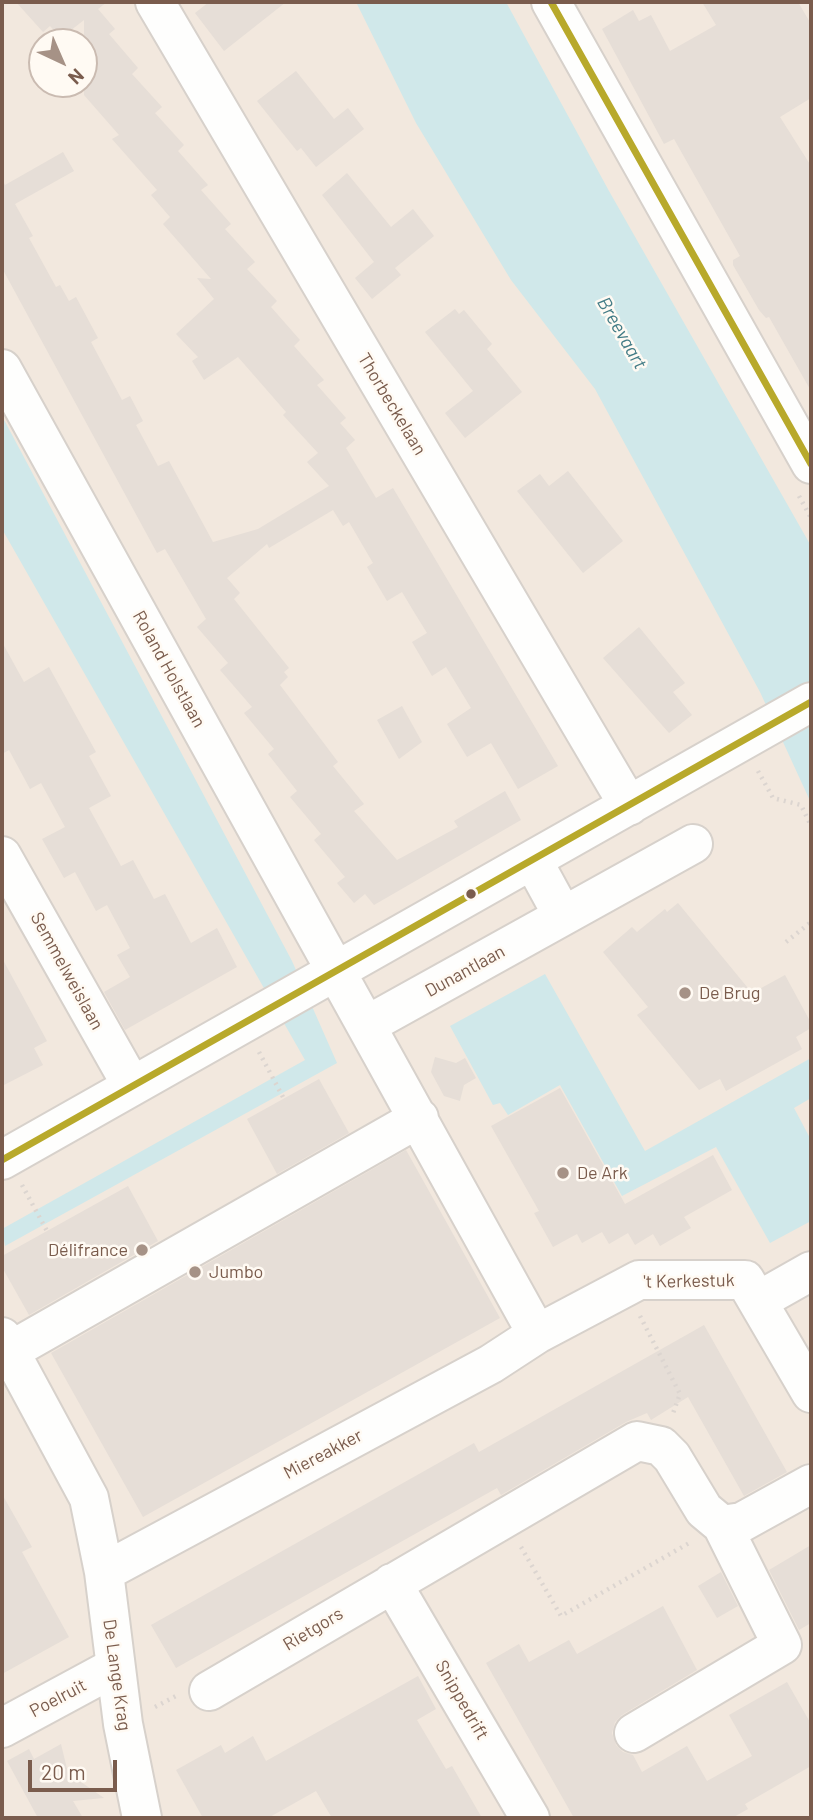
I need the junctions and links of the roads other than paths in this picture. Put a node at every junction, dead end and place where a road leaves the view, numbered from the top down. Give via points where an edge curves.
1 (155, 2) edge
2 (551, 2) edge
3 (2, 369) edge
4 (811, 464) edge
5 (811, 702) edge
6 (629, 806) junction
7 (693, 844) dead end
8 (2, 856) edge
9 (533, 861) junction
10 (563, 916) junction
11 (323, 977) junction
12 (367, 1025) junction
13 (132, 1086) junction
14 (419, 1118) junction
15 (2, 1160) edge
16 (811, 1271) edge
17 (758, 1301) junction
18 (537, 1334) junction
19 (6, 1344) edge
20 (811, 1392) edge
21 (811, 1484) edge
22 (722, 1525) junction
23 (104, 1572) junction
24 (392, 1583) junction
25 (115, 1667) junction
26 (209, 1691) road end
27 (2, 1728) edge
28 (634, 1733) dead end
29 (142, 1818) edge
30 (530, 1818) edge

1 - 6 street, Thorbeckelaan
2 - 4 street
3 - 11 street, Roland Holstlaan
5 - 6 street
6 - 9 street
7 - 10 street, Dunantlaan
8 - 13 street, Semmelweislaan
9 - 10 street
9 - 11 street
10 - 12 street, Dunantlaan
11 - 12 street
11 - 13 street
12 - 14 street
13 - 15 street
14 - 18 street
14 - 19 street
16 - 17 street, 't Kerkestuk
17 - 18 street, 't Kerkestuk via 745,1280 639,1280
17 - 20 street, 't Kerkestuk
18 - 23 street, Miereakker via 491,1364 172,1519
19 - 23 street via 89,1498
21 - 22 street via 742,1522
22 - 24 street, Rietgors via 704,1510 661,1446 637,1441
22 - 28 street via 782,1645
23 - 25 street, De Lange Krag
24 - 26 street, Rietgors
24 - 30 street, Snippedrift
25 - 27 street, Poelruit
25 - 29 street, De Lange Krag

